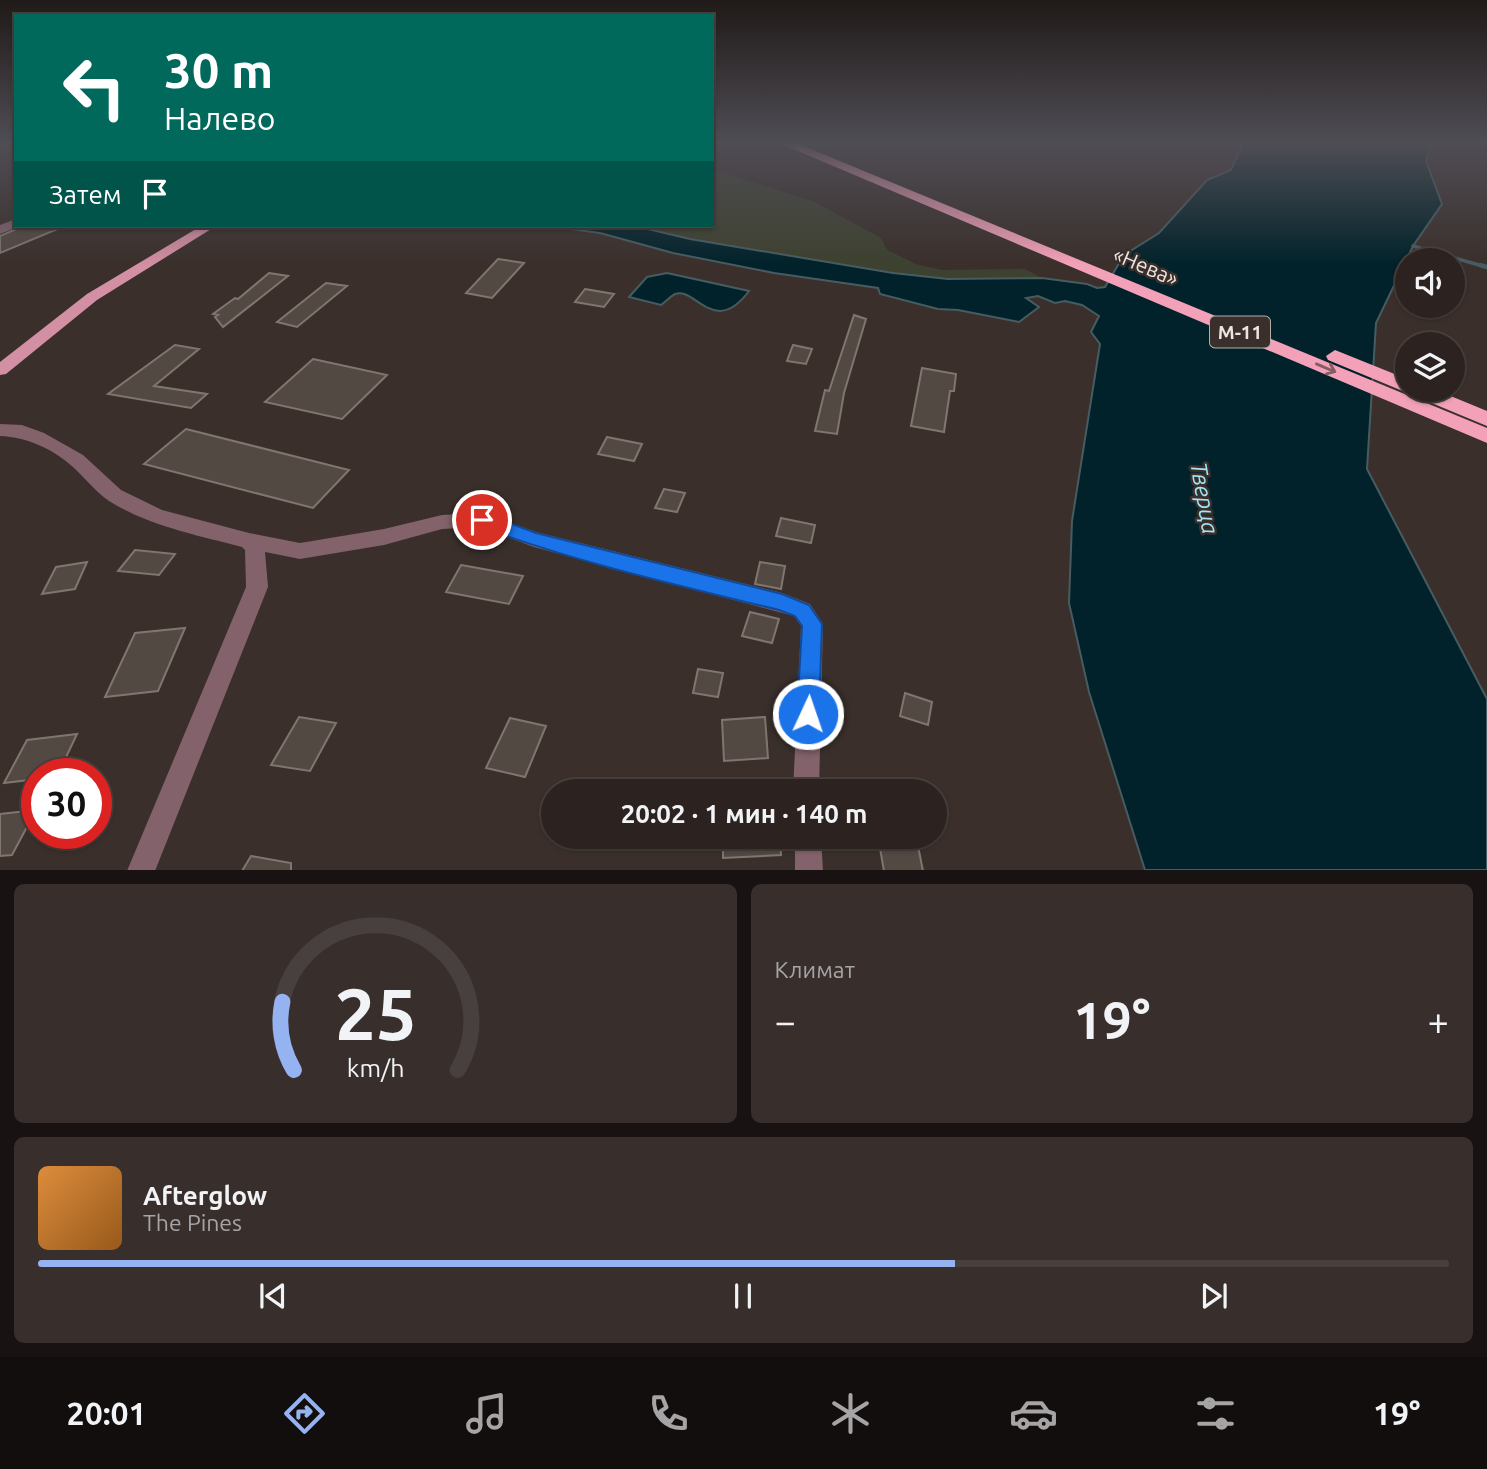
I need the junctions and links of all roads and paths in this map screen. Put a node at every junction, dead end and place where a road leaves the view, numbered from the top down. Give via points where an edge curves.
1 (893, 184) edge
2 (905, 184) edge
3 (997, 223) junction
4 (206, 228) edge
5 (0, 370) edge
6 (1395, 381) edge
7 (1447, 402) edge
8 (1487, 419) edge
9 (0, 430) edge
10 (1487, 436) edge
11 (250, 541) junction
12 (806, 779) edge
13 (808, 849) edge
14 (141, 870) edge
15 (809, 870) edge

1 - 3 highway, «Нева» / М-11
2 - 3 highway, «Нева» / М-11
3 - 6 highway, «Нева» / М-11
3 -> 10 highway, «Нева» / М-11
4 - 5 main road via 92,297
7 - 8 highway
9 - 11 street via 38,437 77,460 114,495 157,516
11 - 12 street via 300,551 442,522 482,520 534,539 802,610 812,624
11 - 14 street via 255,548 257,587
13 - 15 street

